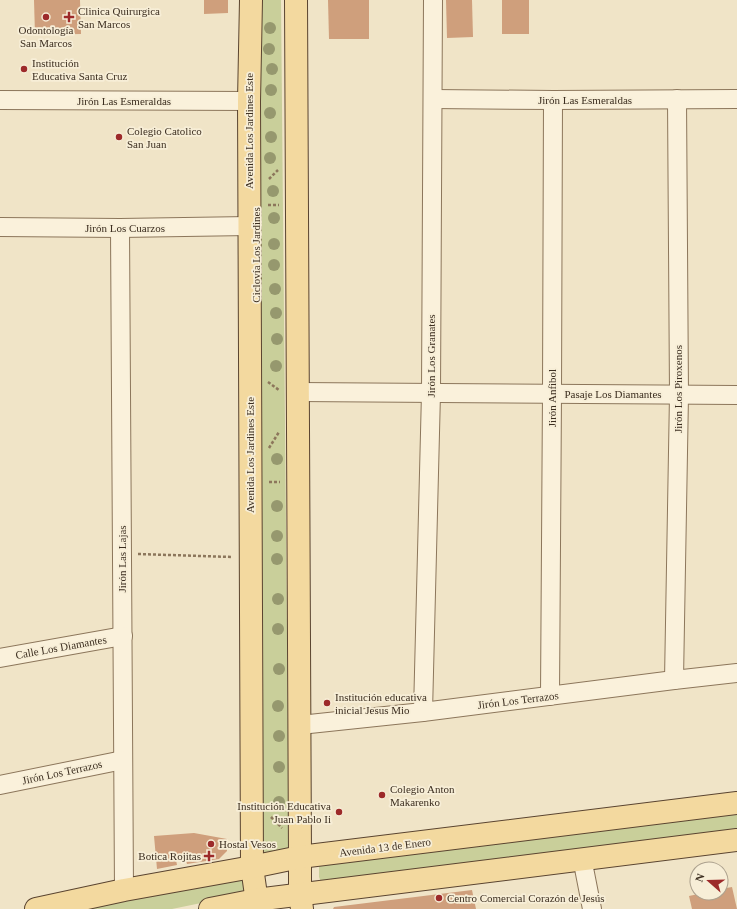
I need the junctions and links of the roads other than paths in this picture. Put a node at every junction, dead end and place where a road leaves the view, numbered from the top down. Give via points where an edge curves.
1 (251, 0) edge
2 (296, 0) edge
3 (433, 0) edge
4 (432, 99) junction
5 (677, 99) junction
6 (737, 99) edge
7 (0, 100) edge
8 (553, 100) junction
9 (249, 101) junction
10 (249, 216) junction
11 (0, 227) edge
12 (120, 228) junction
13 (289, 392) junction
14 (431, 393) junction
15 (552, 394) junction
16 (679, 395) junction
17 (737, 395) edge
18 (123, 636) junction
19 (0, 658) edge
20 (737, 673) edge
21 (674, 680) junction
22 (550, 696) junction
23 (423, 712) junction
24 (300, 725) junction
25 (123, 760) junction
26 (0, 785) edge
27 (737, 803) edge
28 (737, 840) edge
29 (300, 857) junction
30 (582, 858) junction
31 (252, 867) junction
32 (124, 890) junction
33 (302, 901) edge
34 (257, 904) edge
35 (36, 909) edge
36 (210, 909) edge
37 (592, 909) edge

1 - 9 main road, Avenida Los Jardines Este
2 - 13 main road via 297,204
3 - 4 street, Jirón Los Granates
4 - 8 street, Jirón Las Esmeraldas
4 - 14 street, Jirón Los Granates
5 - 6 street, Jirón Las Esmeraldas
5 - 8 street, Jirón Las Esmeraldas
5 - 16 street, Jirón Los Piroxenos
7 - 9 street, Jirón Las Esmeraldas
8 - 15 street, Jirón Anfibol
9 - 10 main road, Avenida Los Jardines Este
10 - 12 street, Jirón Los Cuarzos
10 - 31 main road, Avenida Los Jardines Este
11 - 12 street, Jirón Los Cuarzos
12 - 18 street, Jirón Las Lajas
13 - 14 street, Pasaje Los Diamantes
13 - 24 main road via 298,481
14 - 15 street, Pasaje Los Diamantes
14 - 23 street, Jirón Los Granates
15 - 16 street, Pasaje Los Diamantes
15 - 22 street, Jirón Anfibol
16 - 17 street, Pasaje Los Diamantes
16 - 21 street, Jirón Los Piroxenos
18 - 19 street, Calle Los Diamantes
18 - 25 street, Jirón Las Lajas
20 - 21 street, Jirón Los Terrazos
21 - 22 street, Jirón Los Terrazos
22 - 23 street, Jirón Los Terrazos
23 - 24 street, Jirón Los Terrazos
24 - 29 main road
25 - 26 street, Jirón Los Terrazos
25 - 32 street, Jirón Las Lajas
27 - 29 main road, Avenida 13 de Enero
28 - 30 main road
29 - 31 main road, Avenida 13 de Enero
29 - 33 main road
30 - 33 main road
30 - 37 street
31 - 32 main road, Avenida 13 de Enero
31 - 34 main road, Avenida Los Jardines Este
32 - 35 main road, Avenida 13 de Enero
33 - 34 main road
34 - 36 main road

